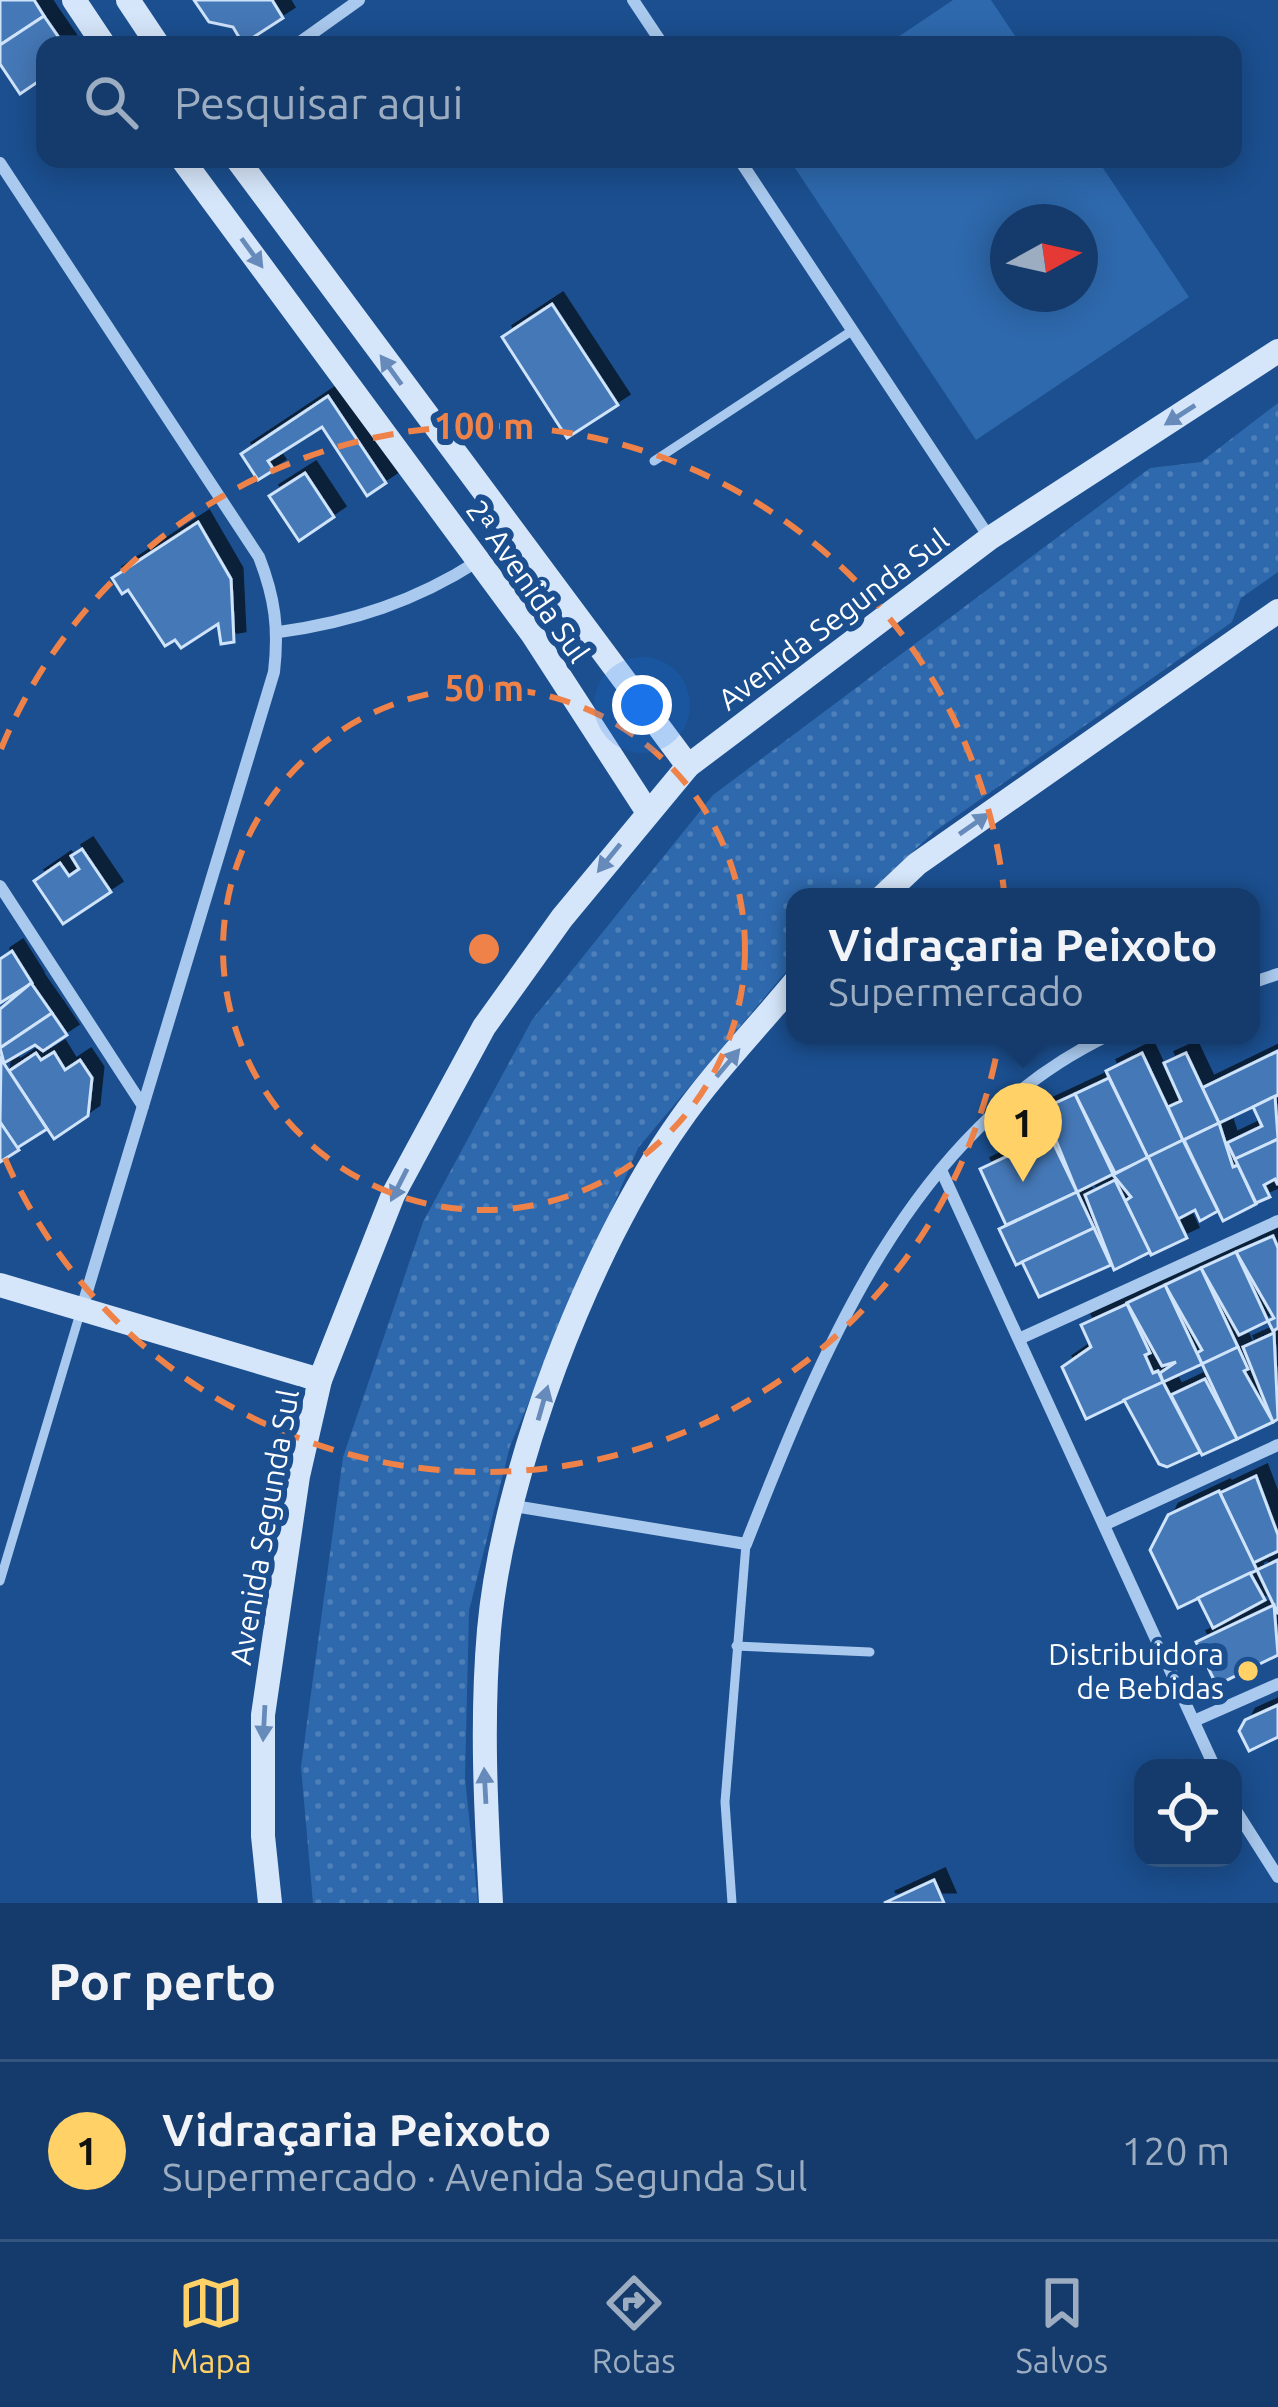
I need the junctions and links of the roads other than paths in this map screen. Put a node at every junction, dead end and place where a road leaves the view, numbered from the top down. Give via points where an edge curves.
1 (74, 0) edge
2 (128, 0) edge
3 (359, 0) edge
4 (633, 0) edge
5 (98, 36) edge
6 (152, 36) edge
7 (309, 36) edge
8 (657, 36) edge
9 (0, 163) edge
10 (189, 168) edge
11 (245, 168) edge
12 (745, 168) edge
13 (853, 330) junction
14 (1278, 351) edge
15 (654, 461) dead end
16 (990, 538) junction
17 (478, 561) junction
18 (1278, 611) edge
19 (278, 632) junction
20 (688, 766) junction
21 (647, 811) junction
22 (0, 886) edge
23 (892, 888) edge
24 (786, 993) edge
25 (1095, 1044) edge
26 (143, 1106) junction
27 (941, 1170) junction
28 (1278, 1221) edge
29 (0, 1285) edge
30 (82, 1309) junction
31 (1021, 1338) junction
32 (320, 1380) junction
33 (1278, 1445) edge
34 (514, 1506) junction
35 (1106, 1524) junction
36 (746, 1544) junction
37 (0, 1581) edge
38 (736, 1646) junction
39 (869, 1652) dead end
40 (1278, 1684) edge
41 (1194, 1721) junction
42 (1211, 1759) edge
43 (1242, 1820) edge
44 (1278, 1877) edge
45 (270, 1903) edge
46 (491, 1903) edge
47 (732, 1903) edge

1 - 5 main road
2 - 6 main road
3 - 7 street
4 - 8 street
9 - 19 street via 259,557
10 -> 17 main road, 2ᵃ Avenida Sul
20 -> 11 main road, 2ᵃ Avenida Sul
12 - 13 street
13 - 15 lane
13 - 16 street
14 -> 16 main road, Avenida Segunda Sul
16 - 20 main road, Avenida Segunda Sul
17 - 19 street via 349,622
17 - 21 main road, 2ᵃ Avenida Sul
23 -> 18 main road
19 - 26 street via 274,672
20 - 21 main road, Avenida Segunda Sul
21 -> 32 main road, Avenida Segunda Sul via 484,1027 393,1196
22 - 26 street
34 -> 24 main road via 549,1382 605,1253 678,1123
25 - 27 street via 1021,1091
26 - 30 street
27 - 31 street
27 - 36 street via 864,1278 803,1398
28 - 31 street
29 - 30 main road
30 - 32 main road
30 - 37 lane
31 - 35 street
32 -> 45 main road, Avenida Segunda Sul via 263,1715
33 - 35 street
34 - 36 street
46 -> 34 main road via 482,1745 489,1625
35 - 41 street
36 - 38 lane
38 - 39 lane
38 - 47 lane via 725,1802
40 - 41 street
41 - 42 street
43 - 44 street

